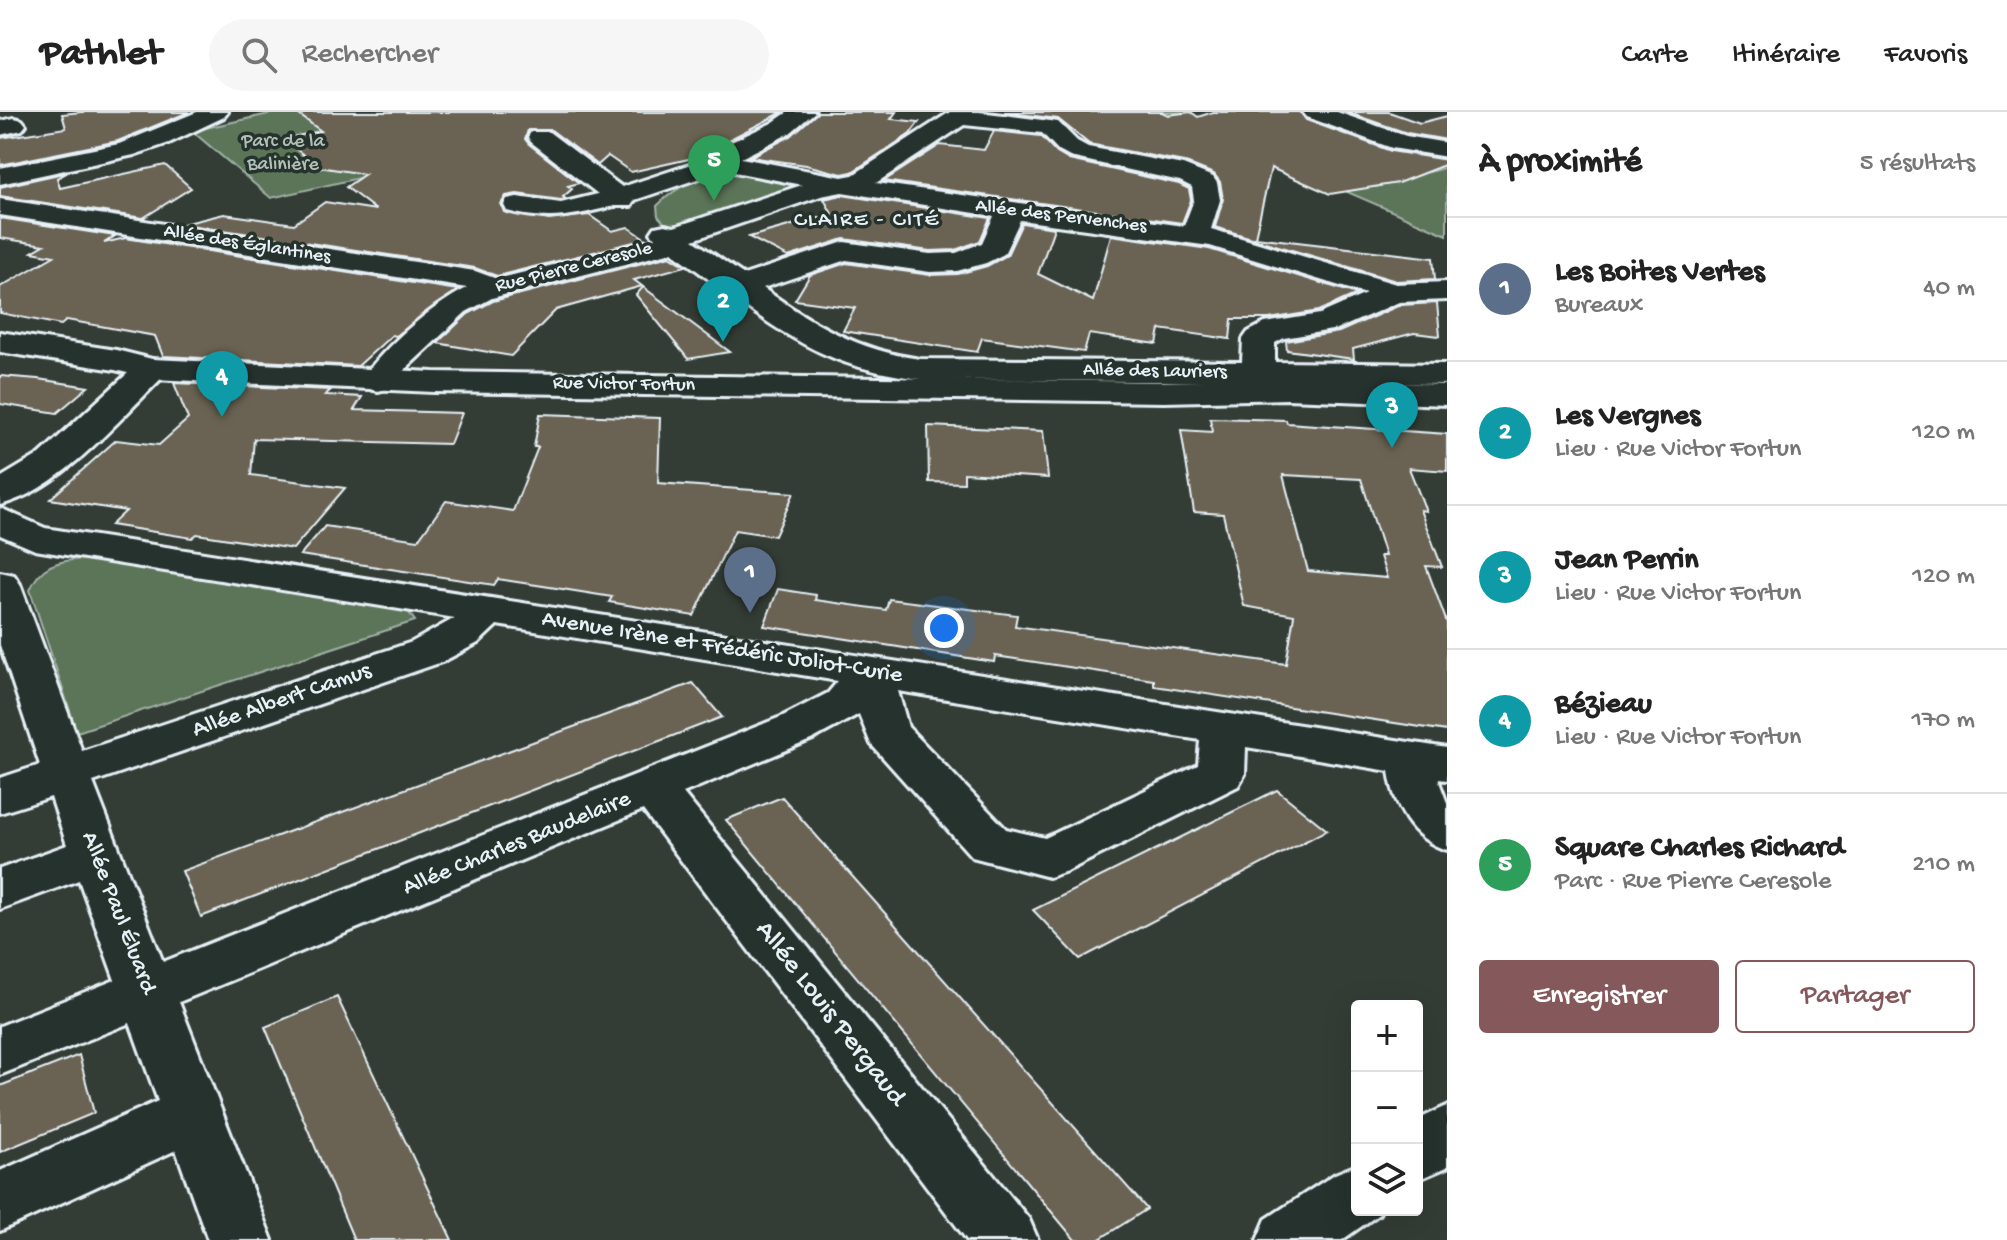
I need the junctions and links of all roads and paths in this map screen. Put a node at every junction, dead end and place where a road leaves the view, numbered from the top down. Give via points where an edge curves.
1 (216, 112) edge
2 (803, 112) edge
3 (1315, 112) edge
4 (961, 115) edge
5 (1053, 120) edge
6 (540, 137) dead end
7 (1447, 150) edge
8 (722, 162) junction
9 (0, 176) edge
10 (843, 183) junction
11 (620, 199) junction
12 (517, 205) dead end
13 (0, 207) edge
14 (1010, 211) junction
15 (1195, 234) junction
16 (669, 236) junction
17 (740, 286) junction
18 (493, 288) junction
19 (1447, 291) edge
20 (1394, 293) junction
21 (0, 342) edge
22 (152, 369) junction
23 (1447, 374) edge
24 (378, 381) junction
25 (1255, 383) junction
26 (1447, 395) edge
27 (1447, 409) edge
28 (0, 494) edge
29 (0, 520) edge
30 (0, 584) edge
31 (488, 611) junction
32 (870, 671) junction
33 (1224, 728) junction
34 (1429, 761) edge
35 (67, 774) junction
36 (653, 789) junction
37 (0, 796) edge
38 (1447, 832) edge
39 (95, 854) junction
40 (0, 889) edge
41 (148, 992) junction
42 (0, 1051) edge
43 (193, 1113) junction
44 (1447, 1133) edge
45 (1423, 1149) edge
46 (1351, 1198) edge
47 (0, 1202) edge
48 (240, 1240) edge
49 (1006, 1240) edge
50 (1289, 1240) edge

1 - 9 street via 125,150
2 - 8 street
3 - 7 street via 1401,143
4 - 5 street
4 - 10 street, Rue Pierre Ceresole via 861,181
5 - 15 street via 1068,146 1079,152 1175,169 1204,183 1207,200
6 - 11 street
8 - 10 street, Allée des Pervenches
8 - 11 street
10 - 14 street, Allée des Pervenches
10 - 16 street, Rue Pierre Ceresole
11 - 12 street via 554,211
13 - 18 street, Allée des Églantines via 475,280
14 - 15 street, Allée des Pervenches
14 - 17 street via 994,248 976,257 930,263 844,251
15 - 20 street, Allée des Pervenches
16 - 17 street, Allée des Lauriers
16 - 18 street, Rue Pierre Ceresole via 660,247
17 - 25 street, Allée des Lauriers via 811,337 865,360 920,369
18 - 24 street, Rue Pierre Ceresole via 455,306
19 - 20 street
20 - 25 street via 1327,322 1276,330 1259,339
21 - 22 street, Rue Victor Fortun
22 - 24 street, Rue Victor Fortun
22 - 28 street via 53,462
23 - 25 street, Allée des Lauriers
24 - 25 street, Rue Victor Fortun
25 - 26 street, Rue Victor Fortun
25 - 27 street, Rue Victor Fortun via 1290,399
29 - 31 street, Avenue Irène et Frédéric Joliot-Curie via 35,538
30 - 35 street, Allée Paul Éluard
31 - 32 street, Avenue Irène et Frédéric Joliot-Curie
31 - 35 street, Allée Albert Camus via 463,634 427,652
32 - 33 street, Avenue Irène et Frédéric Joliot-Curie
32 - 33 street via 887,733 990,844 1049,858 1221,774
32 - 36 street, Allée Charles Baudelaire via 844,703
33 - 34 street, Avenue Irène et Frédéric Joliot-Curie
34 - 38 street via 1416,797
35 - 37 street, Allée Albert Camus
35 - 39 street, Allée Paul Éluard
36 - 41 street, Allée Charles Baudelaire
36 - 49 street, Allée Louis Pergaud
39 - 40 street
39 - 41 street, Allée Paul Éluard
41 - 42 street, Allée Charles Baudelaire
41 - 43 street, Allée Paul Éluard
43 - 47 street
43 - 48 street, Allée Paul Éluard
44 - 45 street
46 - 50 street

